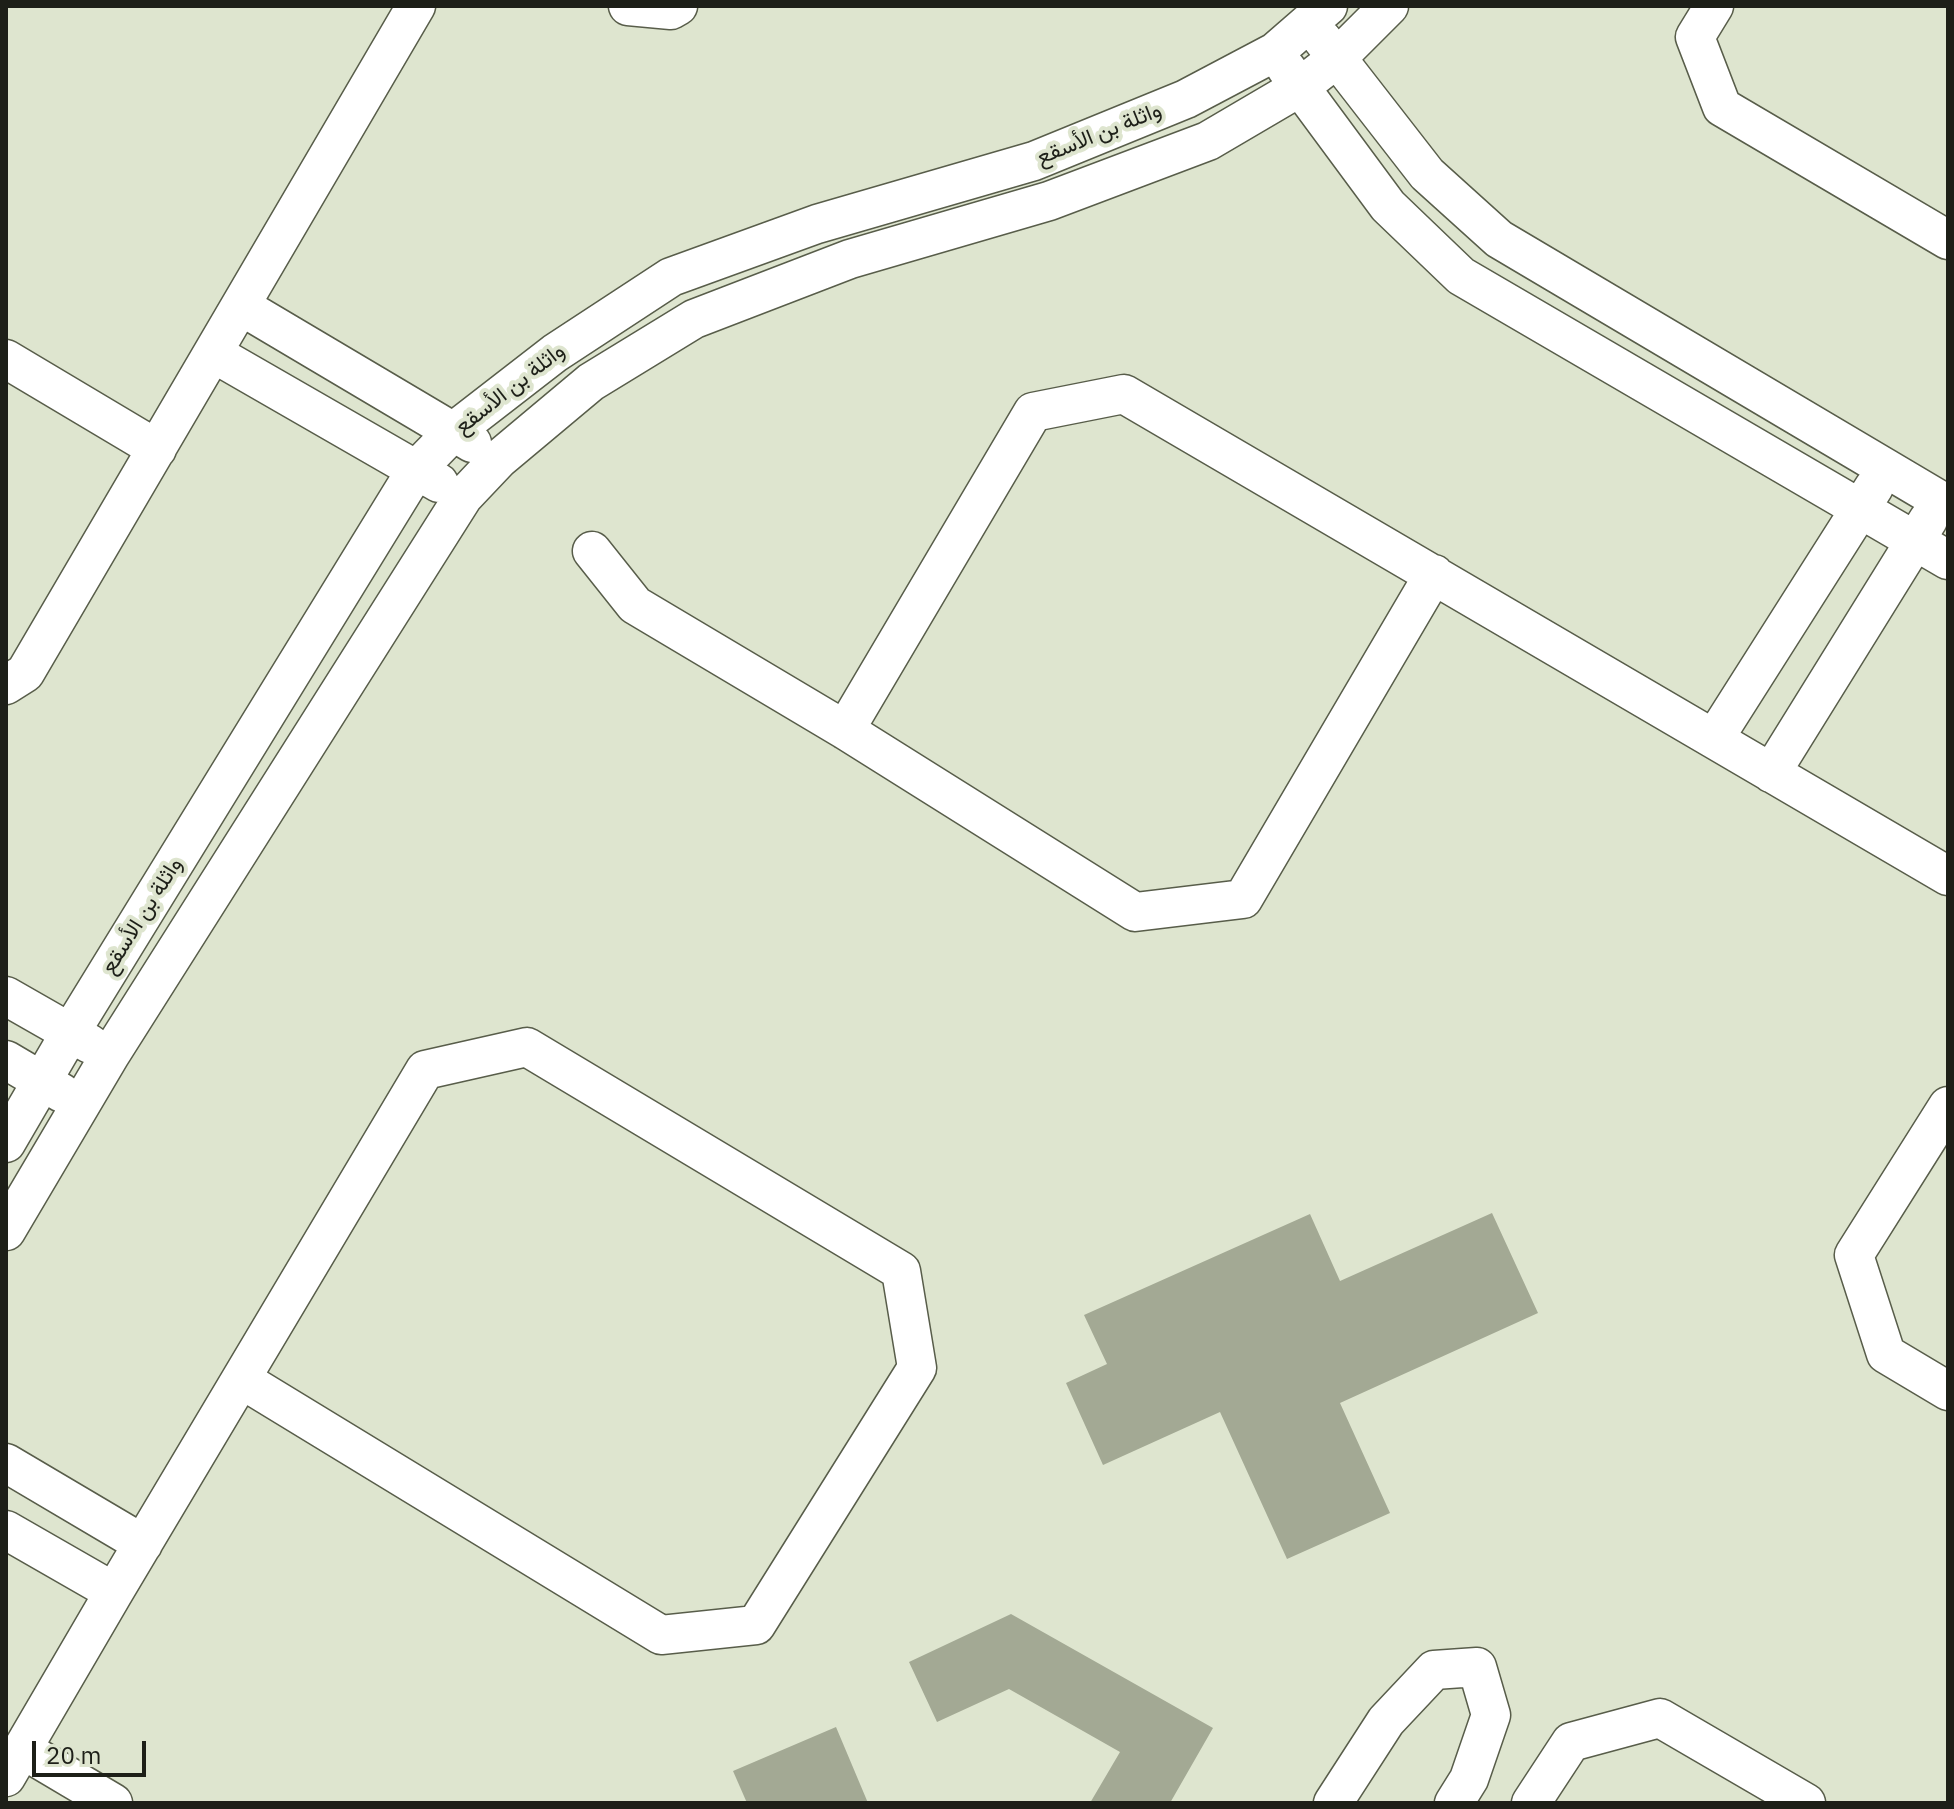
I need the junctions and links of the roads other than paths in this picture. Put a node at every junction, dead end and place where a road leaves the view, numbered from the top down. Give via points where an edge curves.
1 (416, 6) edge
2 (628, 6) edge
3 (678, 6) edge
4 (1389, 6) edge
5 (1714, 6) edge
6 (1319, 15) edge
7 (1275, 52) junction
8 (1336, 59) junction
9 (1300, 87) junction
10 (1948, 240) edge
11 (241, 306) junction
12 (213, 353) junction
13 (6, 359) edge
14 (453, 432) junction
15 (157, 449) junction
16 (499, 459) junction
17 (1886, 468) junction
18 (416, 470) junction
19 (463, 497) junction
20 (1944, 502) edge
21 (1859, 509) junction
22 (1915, 540) junction
23 (592, 551) dead end
24 (1948, 560) edge
25 (1434, 574) junction
26 (6, 685) edge
27 (845, 730) junction
28 (1714, 739) junction
29 (1771, 773) junction
30 (1948, 876) edge
31 (6, 996) edge
32 (70, 1033) junction
33 (110, 1055) junction
34 (6, 1060) edge
35 (42, 1081) junction
36 (81, 1104) junction
37 (1948, 1106) edge
38 (6, 1143) edge
39 (6, 1231) edge
40 (241, 1379) junction
41 (1948, 1391) edge
42 (6, 1463) edge
43 (6, 1530) edge
44 (143, 1544) junction
45 (114, 1592) junction
46 (14, 1763) edge
47 (113, 1803) edge
48 (1333, 1803) edge
49 (1454, 1803) edge
50 (1531, 1803) edge
51 (1806, 1803) edge

1 - 11 street
2 - 3 street
4 - 8 street
5 - 10 street via 1695,37 1722,107
6 - 7 street, واثلة بن الأسقع
6 - 8 street
7 - 9 street
7 - 14 street, واثلة بن الأسقع via 1186,99 1034,161 817,224 671,277 555,353
8 - 9 street
8 - 17 street via 1427,174 1499,239
9 - 16 street via 1194,147 1049,201 850,259 694,319 591,382
9 - 21 street via 1388,206 1461,276
11 - 12 street
11 - 14 street
12 - 15 street
12 - 18 street
13 - 15 street
14 - 16 street
14 - 18 street, واثلة بن الأسقع
15 - 26 street via 25,673
16 - 19 street
17 - 20 street
17 - 21 street
18 - 19 street
18 - 32 street, واثلة بن الأسقع
19 - 33 street
20 - 22 street
21 - 22 street
21 - 28 street
22 - 24 street
22 - 29 street
23 - 27 street via 635,605
25 - 27 street via 1124,394 1033,412
25 - 27 street via 1243,899 1135,912
25 - 28 street
28 - 29 street
29 - 30 street
31 - 32 street
32 - 33 street
32 - 35 street, واثلة بن الأسقع
33 - 36 street
34 - 35 street
35 - 36 street
35 - 38 street, واثلة بن الأسقع
36 - 39 street
37 - 41 street via 1854,1255 1886,1354
40 - 40 street via 661,1635 756,1625 917,1368 901,1271 527,1047 425,1070
40 - 44 street
42 - 44 street
43 - 45 street
44 - 45 street
45 - 46 street
46 - 47 street
48 - 49 street via 1386,1721 1434,1670 1477,1667 1491,1715 1469,1779
50 - 51 street via 1571,1742 1660,1718

